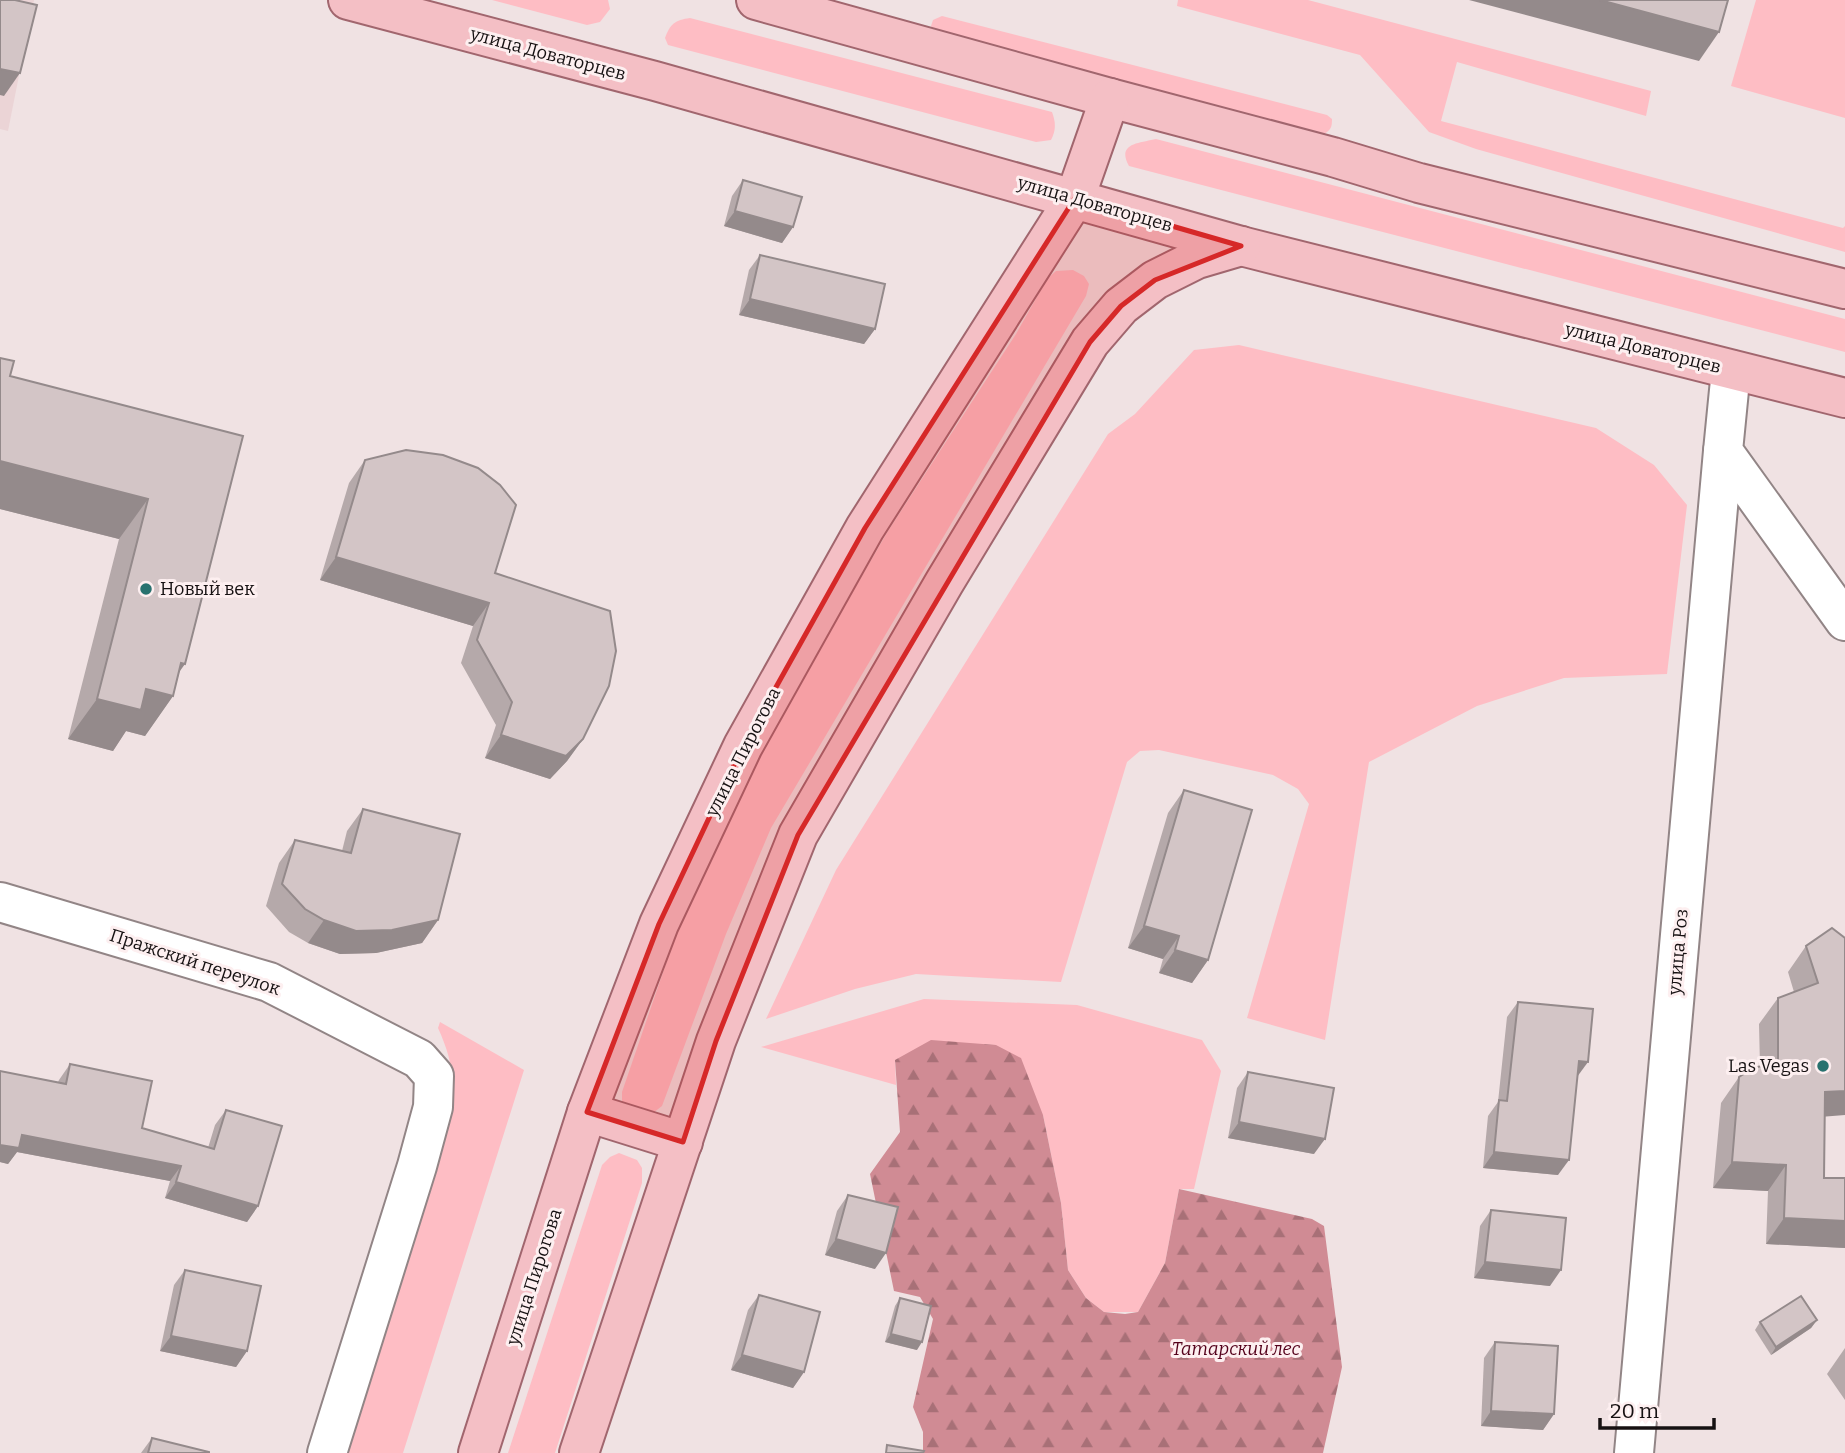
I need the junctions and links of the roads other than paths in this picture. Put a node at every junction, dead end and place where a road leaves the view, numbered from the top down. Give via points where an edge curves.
1 (348, 0) edge
2 (756, 0) edge
3 (1110, 98) junction
4 (1075, 198) junction
5 (1241, 246) junction
6 (1845, 289) edge
7 (1731, 370) junction
8 (1845, 398) edge
9 (1723, 451) junction
10 (1845, 621) edge
11 (0, 902) edge
12 (587, 1112) junction
13 (683, 1142) junction
14 (327, 1453) edge
15 (478, 1453) edge
16 (579, 1453) edge
17 (1634, 1453) edge

1 - 4 main road, улица Доваторцев
2 - 3 main road
3 - 4 main road, улица Пирогова
3 - 6 main road via 1419,183
4 - 5 main road, улица Доваторцев
4 - 12 main road, улица Пирогова via 865,528 743,746 659,924
5 - 7 main road, улица Доваторцев
5 - 13 main road via 1198,259 1155,280 1121,306 1090,342 798,835 716,1041
7 - 8 main road, улица Доваторцев
7 - 9 street, улица Роз
9 - 10 street
9 - 17 street, улица Роз
11 - 14 street, Пражский переулок via 270,982 419,1059 435,1076 433,1107 413,1179
12 - 13 main road
12 - 15 main road, улица Пирогова
13 - 16 main road

